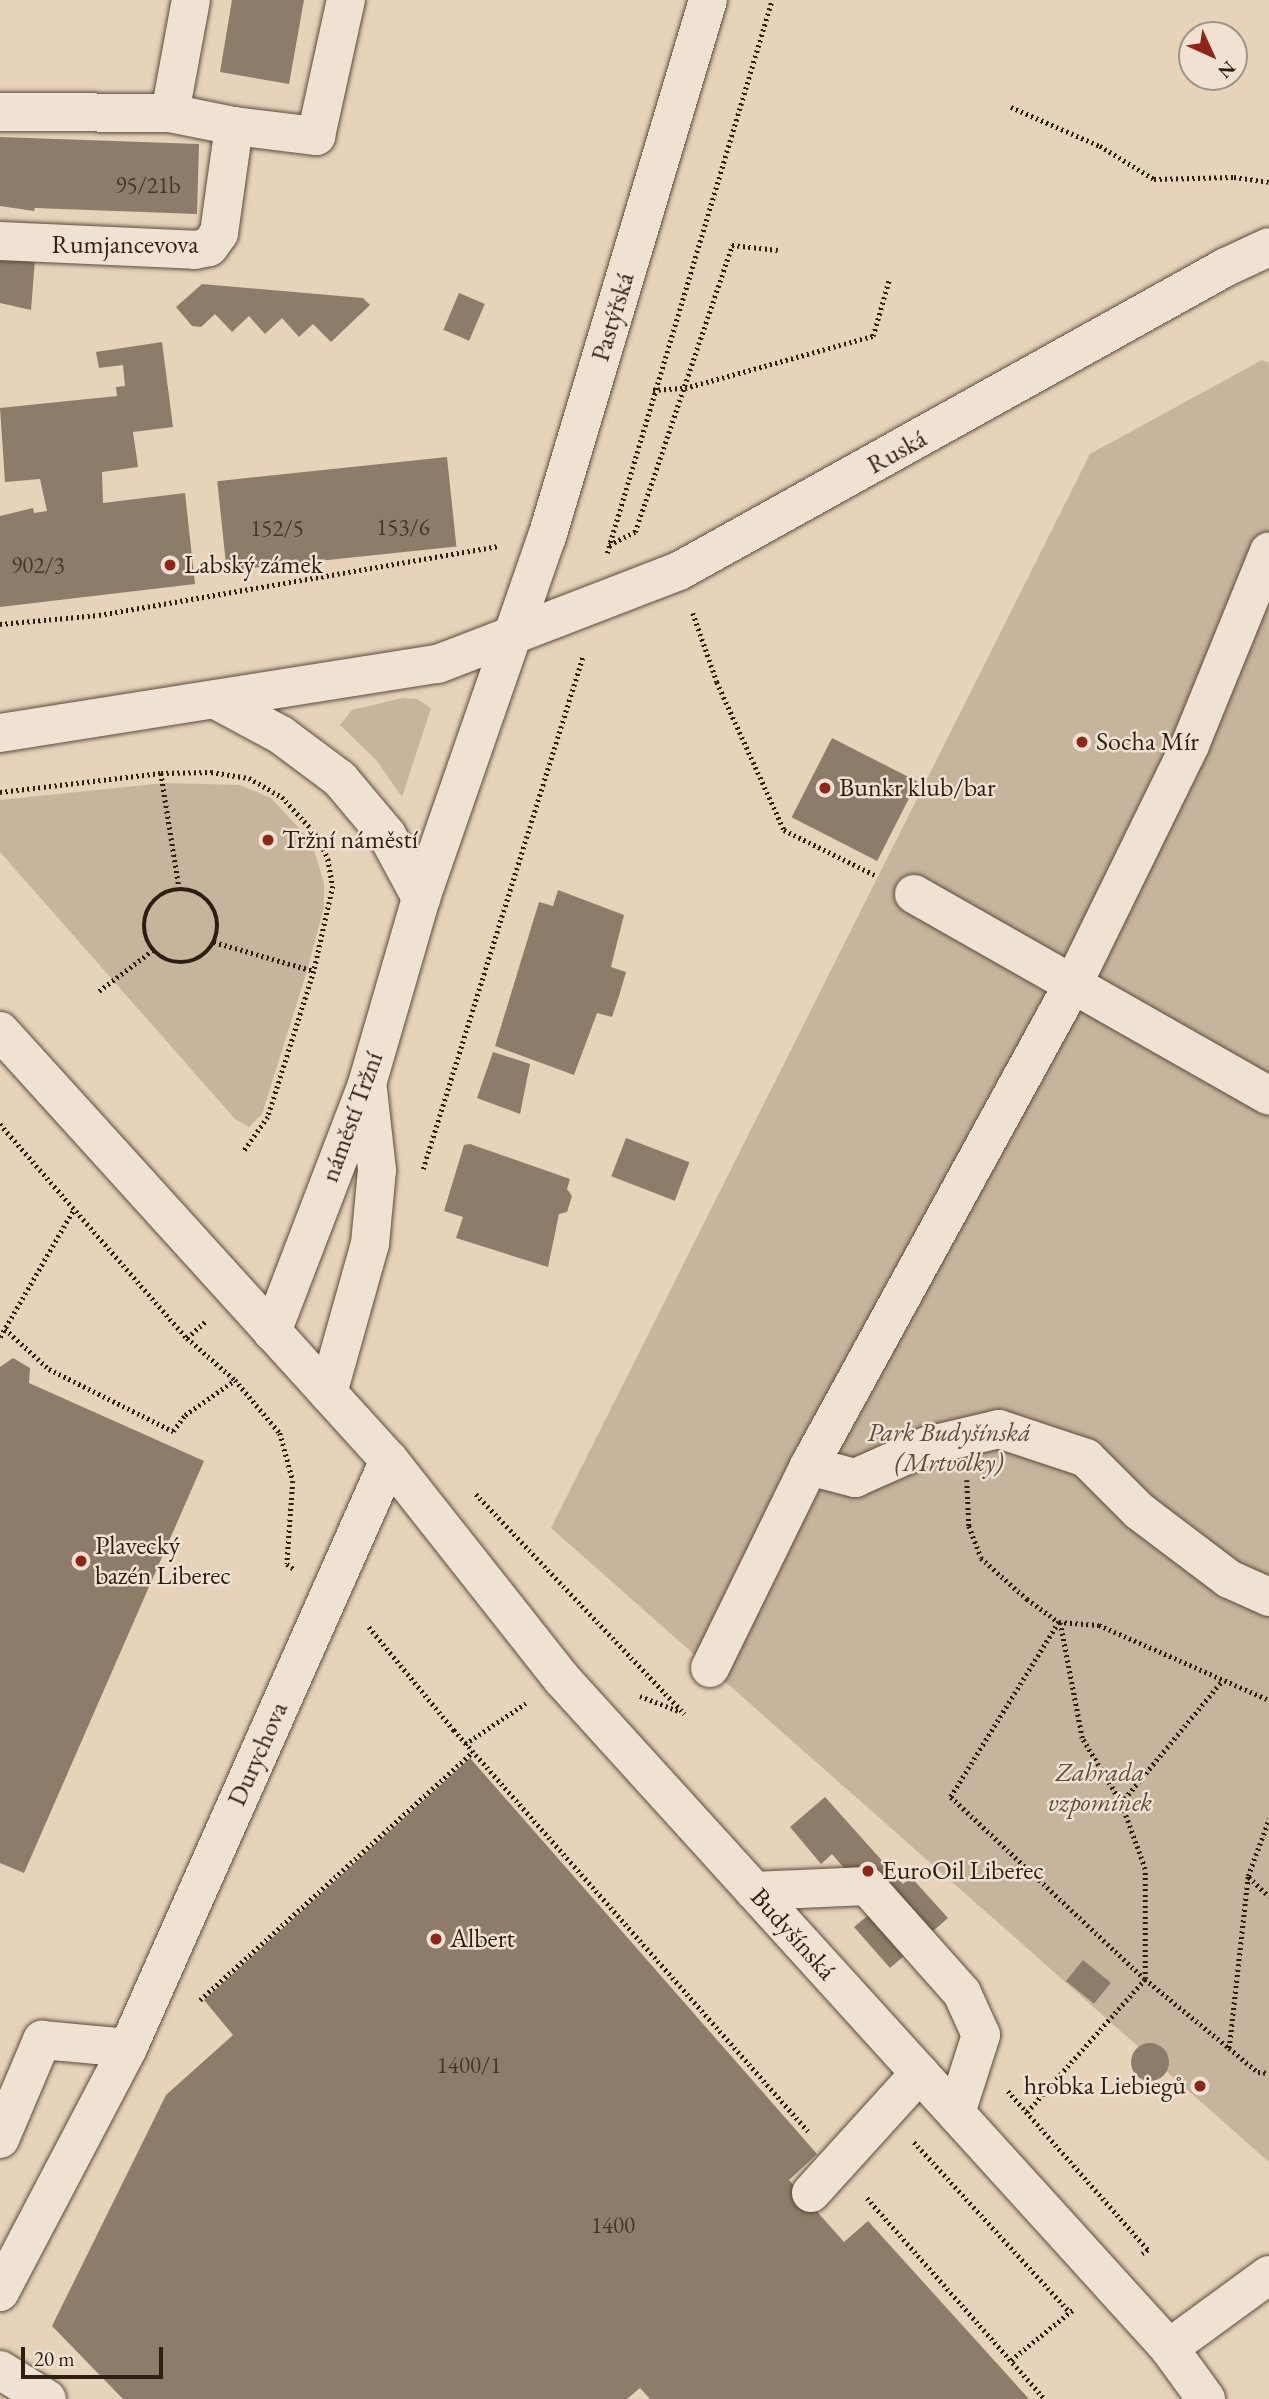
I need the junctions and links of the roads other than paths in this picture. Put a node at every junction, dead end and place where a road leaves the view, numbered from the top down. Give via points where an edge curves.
1 (191, 0) edge
2 (346, 0) edge
3 (708, 0) edge
4 (0, 112) edge
5 (170, 113) junction
6 (234, 126) junction
7 (0, 241) edge
8 (1269, 247) edge
9 (1269, 551) edge
10 (514, 633) junction
11 (216, 700) junction
12 (0, 733) edge
13 (914, 894) road end
14 (421, 898) junction
15 (1074, 982) junction
16 (0, 1031) edge
17 (367, 1084) junction
18 (1269, 1096) edge
19 (272, 1332) junction
20 (328, 1393) junction
21 (389, 1460) junction
22 (809, 1466) junction
23 (1269, 1597) edge
24 (710, 1668) dead end
25 (754, 1891) junction
26 (128, 2048) junction
27 (920, 2073) junction
28 (956, 2113) junction
29 (0, 2139) edge
30 (811, 2193) dead end
31 (1269, 2276) edge
32 (0, 2292) edge
33 (1170, 2348) junction
34 (0, 2370) edge
35 (47, 2399) edge
36 (1206, 2399) edge

1 - 5 street
2 - 6 street via 316,136
3 - 10 street, Pastýřská
4 - 5 street
5 - 6 street
6 - 7 street, Rumjancevova via 219,233 209,247
8 - 10 street, Ruská via 679,570
9 - 15 street via 1190,746
10 - 11 street via 438,664
10 - 14 street, náměstí Tržní
11 - 12 street
11 - 14 street via 281,735 340,779 387,835
13 - 15 street
14 - 17 street, náměstí Tržní
15 - 18 street
15 - 22 street
16 - 19 street
17 - 19 street, náměstí Tržní
17 - 20 street via 377,1171 370,1244
19 - 20 street
20 - 21 street
21 - 25 street, Budyšínská via 562,1679
21 - 26 street, Durychova
22 - 23 street via 855,1478 928,1446 999,1429 1086,1458 1139,1511 1219,1572
22 - 24 street
25 - 27 street, Budyšínská
25 - 28 street via 867,1886 962,1993 981,2035
26 - 29 street via 42,2040
26 - 32 street, Durychova
27 - 28 street, Budyšínská
27 - 30 street
28 - 33 street, Budyšínská
31 - 33 street
33 - 36 street, Budyšínská
34 - 35 street

